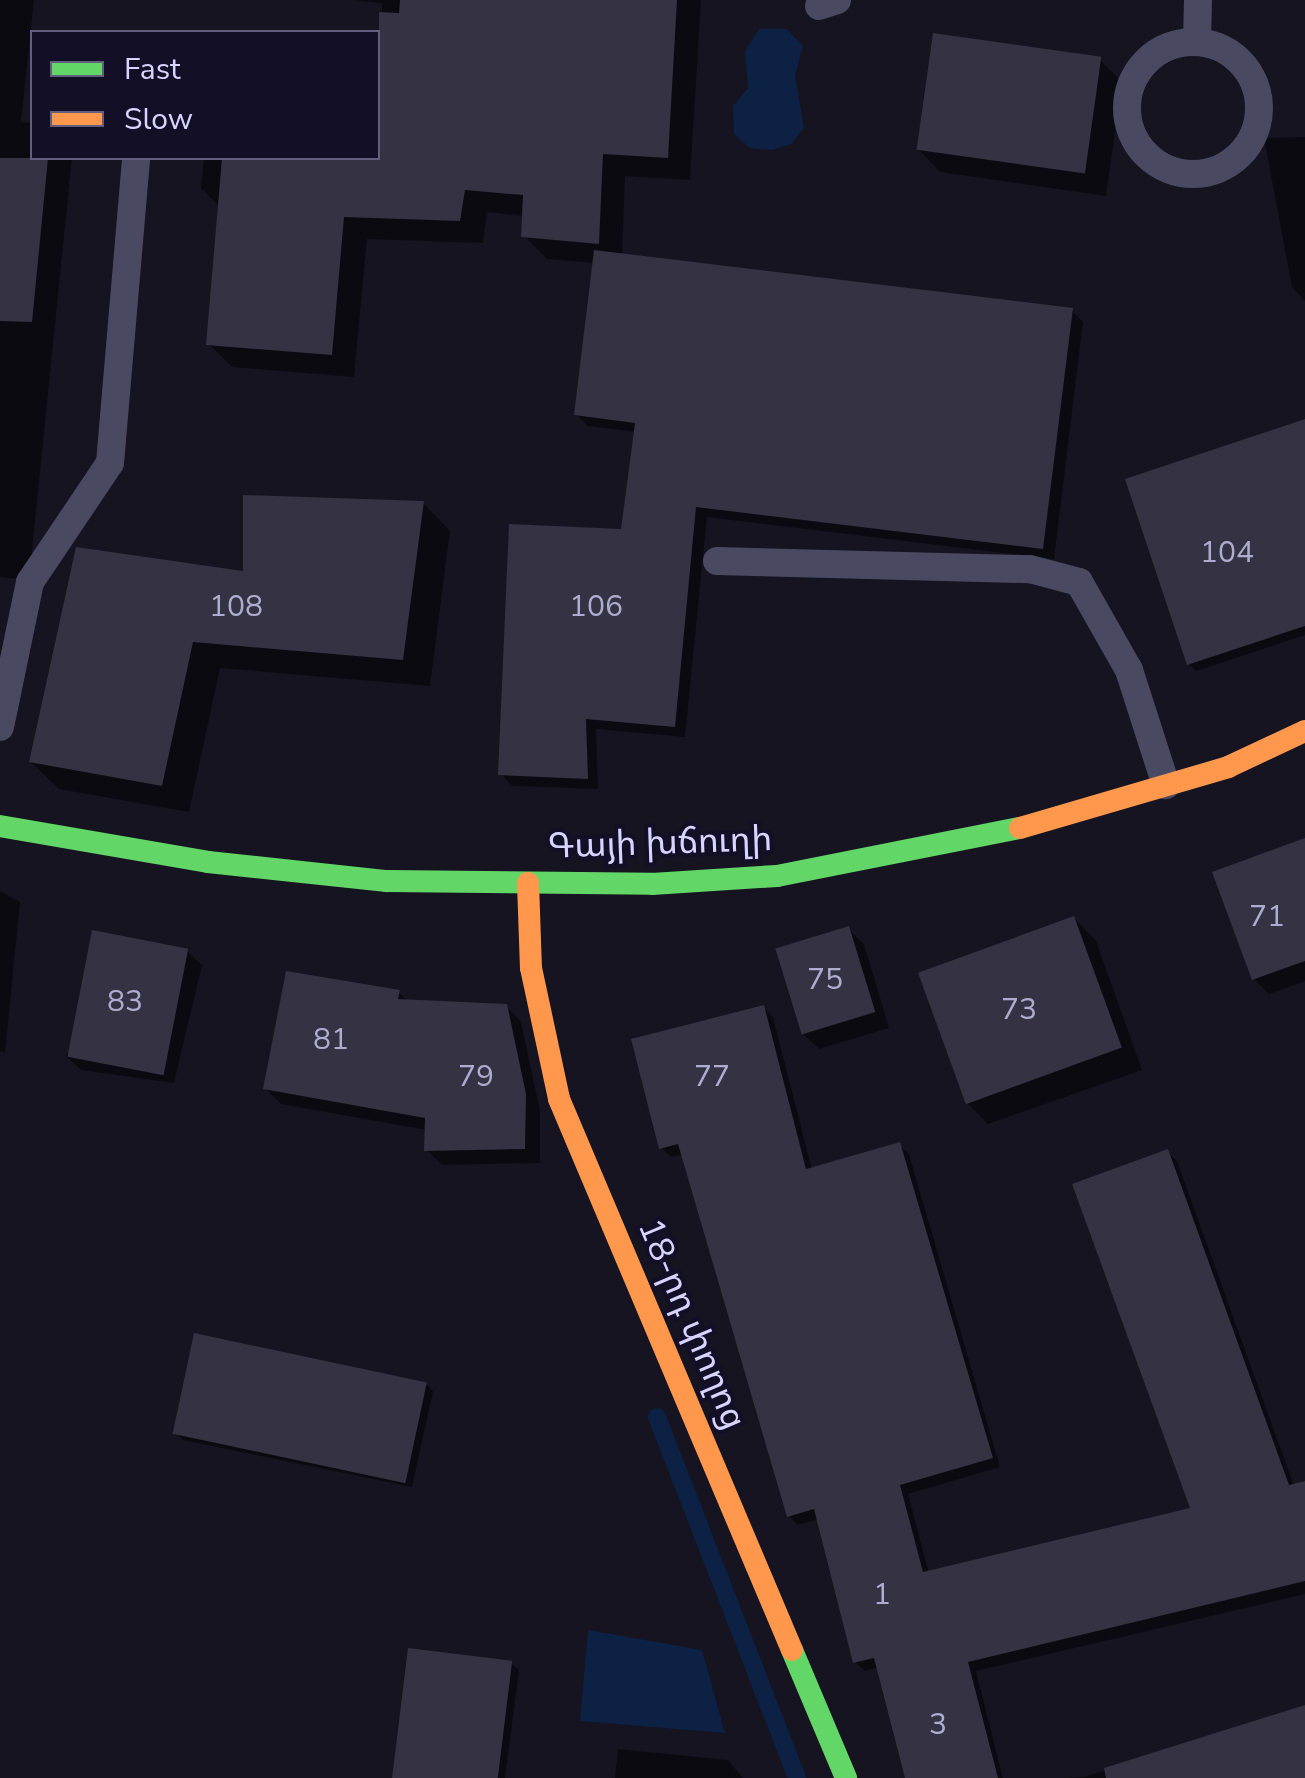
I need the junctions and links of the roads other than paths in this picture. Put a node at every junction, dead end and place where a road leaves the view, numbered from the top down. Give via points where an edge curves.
1 (1198, 0) edge
2 (1197, 41) junction
3 (136, 160) edge
4 (717, 561) dead end
5 (0, 728) edge
6 (1305, 731) edge
7 (1166, 785) junction
8 (0, 826) edge
9 (528, 883) junction
10 (846, 1778) edge

1 - 2 lane
2 - 2 lane via 1155,52 1129,86 1126,108 1140,149 1166,168 1198,175 1229,163 1252,140 1259,97 1237,58
3 - 5 lane via 110,463 30,582
4 - 7 lane via 1030,569 1079,582 1129,670
6 - 7 main road, Գայի խճուղի via 1228,767
7 - 9 main road, Գայի խճուղի via 888,859 759,877
8 - 9 main road, Գայի խճուղի via 208,862 387,881
9 - 10 main road, 18-րդ փողոց via 531,968 559,1099

